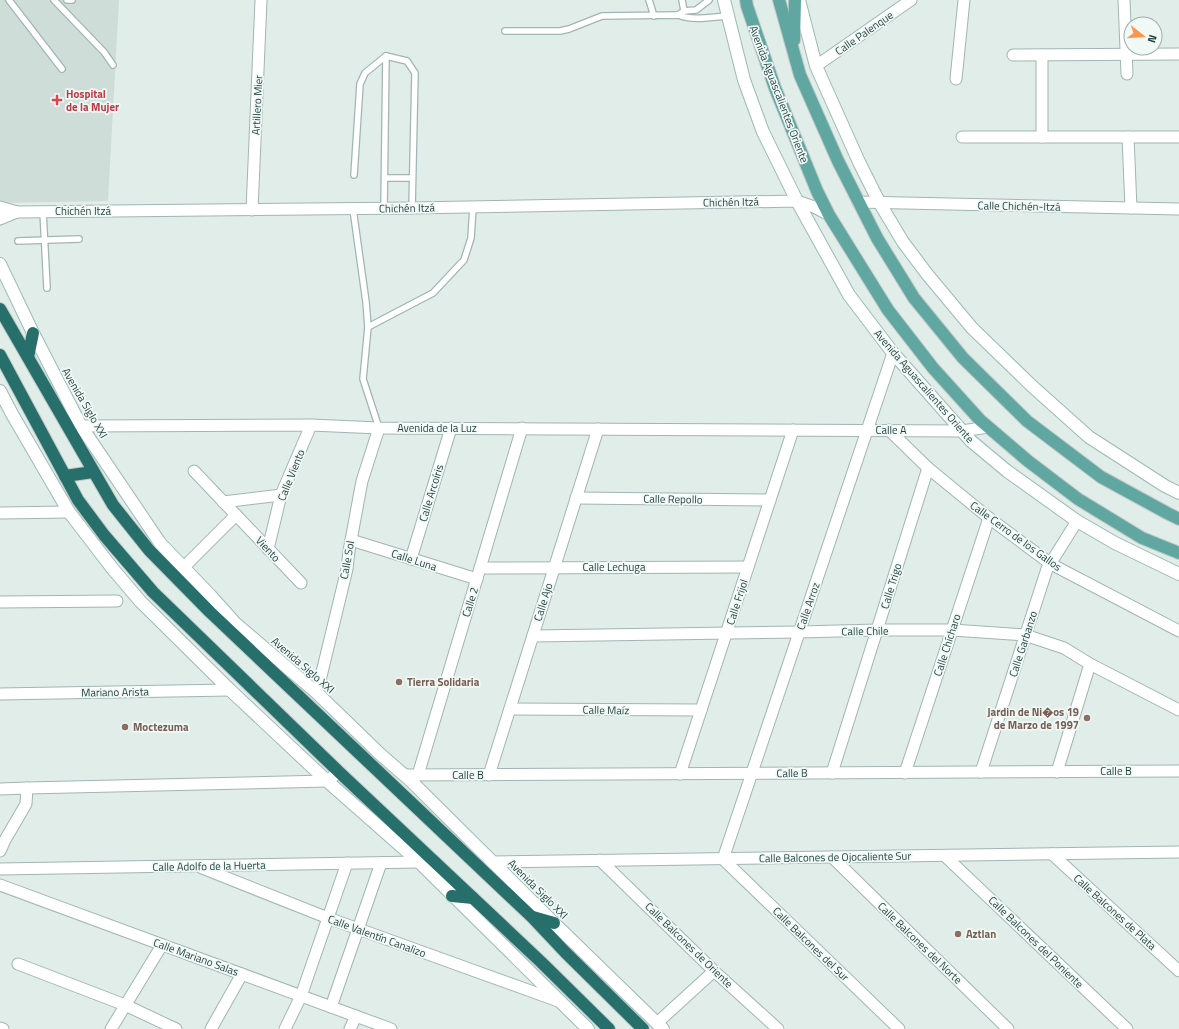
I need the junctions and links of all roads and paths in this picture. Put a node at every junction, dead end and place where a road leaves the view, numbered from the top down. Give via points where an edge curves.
1 (10, 0) edge
2 (54, 0) edge
3 (67, 0) edge
4 (72, 0) edge
5 (261, 0) edge
6 (682, 0) edge
7 (709, 0) edge
8 (724, 0) edge
9 (746, 0) edge
10 (779, 0) edge
11 (795, 0) edge
12 (799, 0) edge
13 (911, 0) edge
14 (964, 0) edge
15 (1124, 0) edge
16 (650, 1) edge
17 (684, 11) junction
18 (678, 15) junction
19 (654, 16) junction
20 (728, 16) junction
21 (1125, 16) edge
22 (505, 31) dead end
23 (794, 53) junction
24 (1123, 54) edge
25 (1163, 54) edge
26 (1179, 54) edge
27 (1013, 55) dead end
28 (1042, 55) junction
29 (386, 56) junction
30 (1126, 56) edge
31 (113, 65) dead end
32 (816, 66) junction
33 (62, 69) dead end
34 (1127, 74) dead end
35 (956, 80) dead end
36 (962, 137) dead end
37 (1042, 137) junction
38 (1128, 137) junction
39 (1179, 137) edge
40 (354, 175) dead end
41 (385, 178) junction
42 (412, 178) junction
43 (797, 200) junction
44 (858, 202) junction
45 (878, 202) junction
46 (0, 207) edge
47 (472, 207) junction
48 (384, 208) junction
49 (412, 208) junction
50 (1130, 208) junction
51 (353, 209) junction
52 (1179, 209) edge
53 (252, 210) junction
54 (17, 212) junction
55 (43, 212) junction
56 (829, 215) junction
57 (0, 219) edge
58 (80, 239) dead end
59 (44, 240) junction
60 (18, 241) dead end
61 (0, 264) edge
62 (47, 288) dead end
63 (0, 309) edge
64 (368, 327) junction
65 (33, 334) junction
66 (893, 353) junction
67 (0, 355) edge
68 (28, 357) junction
69 (0, 390) edge
70 (311, 425) junction
71 (81, 426) junction
72 (988, 427) junction
73 (379, 428) junction
74 (451, 428) junction
75 (522, 428) junction
76 (598, 428) junction
77 (793, 430) junction
78 (867, 430) junction
79 (888, 430) junction
80 (962, 431) junction
81 (928, 468) junction
82 (194, 471) dead end
83 (93, 472) junction
84 (65, 476) junction
85 (1179, 493) edge
86 (281, 495) junction
87 (576, 498) junction
88 (770, 500) junction
89 (223, 502) junction
90 (69, 512) junction
91 (0, 513) edge
92 (236, 515) junction
93 (988, 518) junction
94 (1179, 519) edge
95 (0, 520) edge
96 (1077, 521) junction
97 (351, 540) junction
98 (268, 549) junction
99 (1179, 553) edge
100 (411, 559) junction
101 (1051, 564) junction
102 (184, 567) junction
103 (748, 567) junction
104 (480, 568) junction
105 (554, 568) junction
106 (1179, 574) edge
107 (477, 580) junction
108 (301, 584) dead end
109 (117, 601) dead end
110 (0, 602) edge
111 (877, 630) junction
112 (952, 630) junction
113 (1179, 631) edge
114 (799, 632) junction
115 (726, 633) junction
116 (1025, 635) junction
117 (533, 636) junction
118 (1090, 664) junction
119 (230, 690) junction
120 (317, 693) junction
121 (0, 694) edge
122 (510, 709) junction
123 (1179, 709) edge
124 (701, 710) junction
125 (1179, 771) edge
126 (339, 772) junction
127 (982, 772) junction
128 (1057, 772) junction
129 (832, 773) junction
130 (905, 773) junction
131 (680, 774) junction
132 (751, 774) junction
133 (405, 775) junction
134 (418, 775) junction
135 (489, 775) junction
136 (327, 781) junction
137 (27, 788) junction
138 (0, 789) edge
139 (0, 851) edge
140 (1174, 852) edge
141 (1052, 854) junction
142 (945, 856) junction
143 (832, 857) junction
144 (723, 859) junction
145 (600, 860) junction
146 (419, 862) junction
147 (492, 862) junction
148 (1179, 862) edge
149 (347, 863) junction
150 (381, 863) junction
151 (196, 866) junction
152 (0, 869) edge
153 (0, 885) edge
154 (452, 896) junction
155 (473, 898) junction
156 (532, 917) junction
157 (328, 918) junction
158 (554, 923) junction
159 (358, 929) junction
160 (162, 945) junction
161 (18, 964) dead end
162 (714, 971) junction
163 (1179, 971) edge
164 (242, 974) junction
165 (301, 996) junction
166 (560, 1002) junction
167 (125, 1005) junction
168 (331, 1007) junction
169 (356, 1016) junction
170 (660, 1026) edge
171 (0, 1028) edge
172 (3, 1029) edge
173 (111, 1029) edge
174 (176, 1029) edge
175 (210, 1029) edge
176 (285, 1029) edge
177 (350, 1029) edge
178 (391, 1029) edge
179 (588, 1029) edge
180 (609, 1029) edge
181 (643, 1029) edge
182 (778, 1029) edge
183 (899, 1029) edge
184 (1008, 1029) edge
185 (1127, 1029) edge

1 - 33 lane
2 - 31 lane via 104,52
3 - 4 lane
5 - 53 street, Artillero Mier
6 - 17 lane
7 - 17 lane via 696,10
8 - 20 street, Avenida Aguascalientes Oriente
9 - 56 main road, Avenida Aguascalientes Oriente via 775,88
10 - 23 main road
11 - 23 main road
12 - 32 street
13 - 32 street, Calle Palenque
14 - 35 street
15 - 21 street
16 - 19 lane
17 - 18 lane
18 - 19 lane
18 - 20 lane via 697,19
19 - 22 lane via 602,16 560,31
20 - 43 street, Avenida Aguascalientes Oriente via 744,80 763,132
23 - 44 main road via 800,75
24 - 28 street
25 - 26 street
27 - 28 street
28 - 37 street
29 - 40 lane via 365,74 360,84
29 - 41 lane
29 - 42 lane via 407,61 415,73
30 - 34 street
32 - 45 street
36 - 37 street
37 - 38 street
38 - 39 street
38 - 50 street
41 - 42 lane
41 - 48 lane
42 - 49 lane
43 - 47 street, Chichén Itzá
43 - 56 street
43 - 66 street, Avenida Aguascalientes Oriente via 849,295
44 - 45 street, Calle Chichén-Itzá
44 - 94 main road via 914,298 963,358 1027,421 1095,472
45 - 50 street, Calle Chichén-Itzá
45 - 85 street via 927,274 972,328 1005,360 1089,436
46 - 54 street
47 - 49 street, Chichén Itzá
47 - 64 lane via 472,238 464,260 433,293
48 - 49 street, Chichén Itzá
48 - 51 street, Chichén Itzá
50 - 52 street, Calle Chichén-Itzá
51 - 53 street, Chichén Itzá
51 - 64 lane
53 - 55 street, Chichén Itzá
54 - 55 street, Chichén Itzá
54 - 57 street
55 - 59 lane
56 - 72 main road, Avenida Aguascalientes Oriente via 888,310 933,368
58 - 59 lane
59 - 60 lane
59 - 62 lane
61 - 65 street, Avenida Siglo XXI
63 - 68 highway
64 - 73 lane via 363,379
65 - 68 highway
65 - 71 street, Avenida Siglo XXI
66 - 78 street, Calle Arroz
66 - 80 street, Avenida Aguascalientes Oriente
67 - 84 highway
68 - 83 highway
69 - 90 street
70 - 71 street, Avenida de la Luz
70 - 73 street, Avenida de la Luz
70 - 86 street, Calle Viento
71 - 102 street, Avenida Siglo XXI via 160,543
72 - 80 street, Calle A
72 - 99 main road, Avenida Aguascalientes Oriente via 1078,499 1142,538
73 - 74 street, Avenida de la Luz
73 - 97 street, Calle Sol via 362,481
74 - 75 street, Avenida de la Luz
74 - 100 street, Calle Arcoíris
75 - 76 street, Avenida de la Luz
75 - 104 street, Calle 2
76 - 77 street, Avenida de la Luz
76 - 87 street, Calle Ajo
77 - 78 street, Calle A
77 - 88 street, Calle Frijol
78 - 79 street, Calle A
78 - 114 street, Calle Arroz
79 - 80 street, Calle A
79 - 81 street, Calle Cerro de los Gallos
80 - 96 street, Avenida Aguascalientes Oriente via 1007,471
81 - 93 street, Calle Cerro de los Gallos
81 - 111 street, Calle Trigo
82 - 89 street, Viento
83 - 84 highway
83 - 156 highway via 113,505 149,550 174,576
84 - 126 highway via 78,500 104,535 153,592
86 - 89 street
86 - 98 street, Calle Viento
87 - 88 street, Calle Repollo
87 - 105 street, Calle Ajo
88 - 103 street, Calle Frijol
89 - 92 street, Viento
90 - 91 street
90 - 119 street via 140,601
91 - 95 street
92 - 98 street, Viento
92 - 102 street
93 - 101 street, Calle Cerro de los Gallos
93 - 112 street, Calle Chícharo
96 - 101 street, Calle Garbanzo
96 - 106 street, Avenida Aguascalientes Oriente via 1115,544
97 - 100 street, Calle Luna
97 - 120 street, Calle Sol via 347,569
98 - 108 street, Viento
100 - 107 street, Calle Luna
101 - 113 street, Calle Cerro de los Gallos
101 - 116 street, Calle Garbanzo
102 - 120 street, Avenida Siglo XXI via 235,623
103 - 105 street, Calle Lechuga
103 - 115 street, Calle Frijol
104 - 105 street, Calle Lechuga
104 - 107 street, Calle 2
105 - 117 street, Calle Ajo
107 - 134 street, Calle 2
109 - 110 street
111 - 112 street, Calle Chile
111 - 114 street, Calle Chile
111 - 129 street, Calle Trigo
112 - 116 street, Calle Chile
112 - 130 street, Calle Chícharo
114 - 115 street, Calle Chile
114 - 132 street, Calle Arroz
115 - 117 street, Calle Chile
115 - 124 street, Calle Frijol
116 - 118 street, Calle Chile via 1064,648
116 - 127 street, Calle Garbanzo
117 - 122 street, Calle Ajo
118 - 123 street, Calle Chile
118 - 128 street
119 - 121 street, Mariano Arista
119 - 136 street
120 - 133 street, Avenida Siglo XXI
122 - 124 street, Calle Maíz
122 - 135 street, Calle Ajo
124 - 131 street, Calle Frijol
125 - 128 street, Calle B
126 - 136 street
126 - 155 highway
127 - 128 street, Calle B
127 - 130 street, Calle B
129 - 130 street, Calle B
129 - 132 street, Calle B
131 - 132 street, Calle B
131 - 135 street, Calle B
132 - 144 street, Calle Arroz
133 - 134 street, Calle B
133 - 147 street, Avenida Siglo XXI
134 - 135 street, Calle B
136 - 137 street
136 - 146 street
137 - 138 street
137 - 139 street via 26,804
140 - 141 street, Calle Balcones de Ojocaliente Sur
140 - 148 street
141 - 142 street, Calle Balcones de Ojocaliente Sur
141 - 163 street, Calle Balcones de Plata
142 - 143 street, Calle Balcones de Ojocaliente Sur
142 - 185 street, Calle Balcones del Poniente
143 - 144 street, Calle Balcones de Ojocaliente Sur
143 - 184 street, Calle Balcones del Norte
144 - 145 street, Calle Balcones de Ojocaliente Sur
144 - 183 street, Calle Balcones del Sur
145 - 147 street, Calle Balcones de Ojocaliente Sur
145 - 162 street, Calle Balcones de Oriente
146 - 150 street, Calle Adolfo de la Huerta
146 - 154 street
147 - 158 street, Avenida Siglo XXI
149 - 150 street, Calle Adolfo de la Huerta
149 - 151 street, Calle Adolfo de la Huerta
149 - 157 street
150 - 159 street
151 - 152 street, Calle Adolfo de la Huerta
151 - 157 street, Calle Valentín Canalizo
153 - 160 street, Calle Mariano Salas
154 - 155 highway
154 - 166 street
155 - 180 highway
156 - 158 highway
156 - 181 highway
157 - 159 street, Calle Valentín Canalizo
157 - 165 street
158 - 170 street, Avenida Siglo XXI
159 - 166 street, Calle Valentín Canalizo
159 - 168 street
160 - 164 street, Calle Mariano Salas
160 - 167 street
161 - 167 street
162 - 170 street
162 - 182 street, Calle Balcones de Oriente
164 - 165 street, Calle Mariano Salas
164 - 175 street
165 - 168 street, Calle Mariano Salas
165 - 176 street
166 - 179 street
167 - 173 street
167 - 174 street
168 - 169 street, Calle Mariano Salas
169 - 177 street
169 - 178 street, Calle Mariano Salas
171 - 172 street

